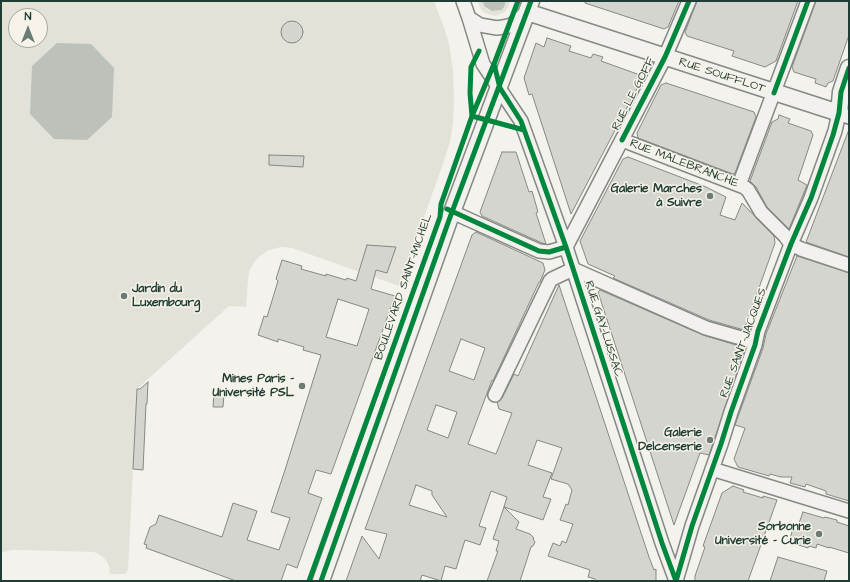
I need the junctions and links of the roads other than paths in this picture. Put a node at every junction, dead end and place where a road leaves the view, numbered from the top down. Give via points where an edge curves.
1 (463, 1) edge
2 (689, 1) edge
3 (808, 1) edge
4 (530, 4) edge
5 (469, 18) junction
6 (665, 57) junction
7 (849, 68) edge
8 (500, 88) junction
9 (774, 93) junction
10 (844, 115) edge
11 (622, 140) junction
12 (739, 185) junction
13 (452, 212) junction
14 (791, 244) junction
15 (566, 248) junction
16 (849, 265) edge
17 (573, 269) junction
18 (756, 340) junction
19 (495, 395) dead end
20 (712, 469) junction
21 (849, 511) edge
22 (321, 581) edge
23 (676, 581) edge

1 - 5 street, RUE GAY-LUSSAC
2 - 6 street, RUE LE GOFF
3 - 9 street
4 - 5 street via 509,26 497,28 480,25
4 - 6 main road, RUE SOUFFLOT
4 - 8 main road, BOULEVARD SAINT-MICHEL
5 - 8 street, RUE GAY-LUSSAC via 483,64
6 - 9 main road, RUE SOUFFLOT
6 - 11 street, RUE LE GOFF
7 - 10 main road, RUE SAINT-JACQUES via 841,92
8 - 13 main road, BOULEVARD SAINT-MICHEL
8 - 15 street, RUE GAY-LUSSAC via 521,121
9 - 10 main road, RUE SOUFFLOT
9 - 12 street
10 - 14 street, RUE SAINT-JACQUES via 833,135 811,198
11 - 12 street, RUE MALEBRANCHE
11 - 15 street, RUE LE GOFF
12 - 14 street, RUE MALEBRANCHE via 748,190 761,212
13 - 15 street via 539,251 549,252
13 - 22 main road, BOULEVARD SAINT-MICHEL
14 - 16 street
14 - 18 street, RUE SAINT-JACQUES
15 - 17 street, RUE GAY-LUSSAC
17 - 18 street via 706,328
17 - 19 street via 550,281
17 - 23 street, RUE GAY-LUSSAC
18 - 20 street, RUE SAINT-JACQUES
20 - 21 street
20 - 23 street, RUE SAINT-JACQUES

